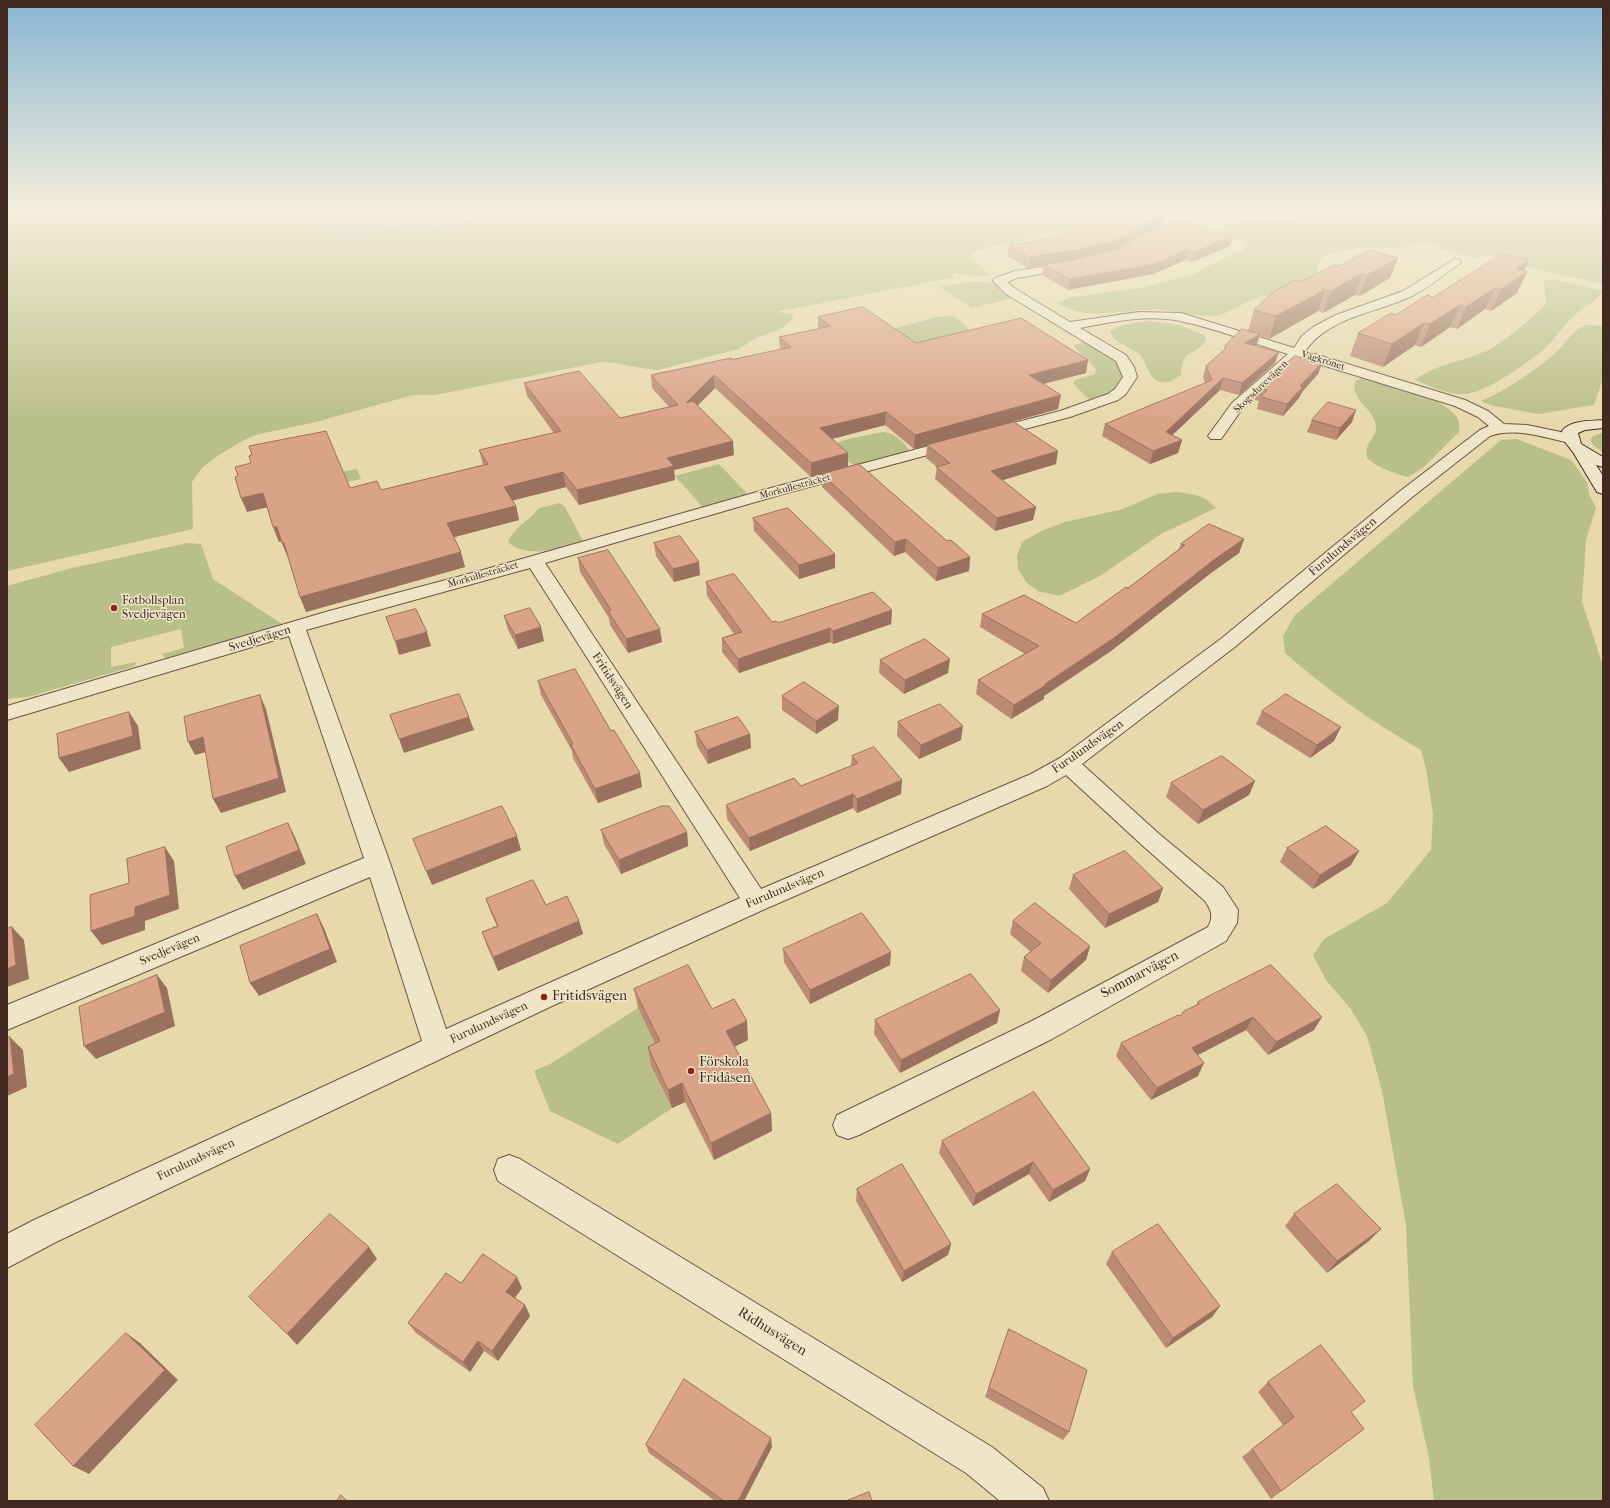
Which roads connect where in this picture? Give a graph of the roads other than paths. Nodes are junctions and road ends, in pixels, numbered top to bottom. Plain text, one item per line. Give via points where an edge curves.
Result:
1 (1002, 283) edge
2 (1423, 283) edge
3 (1068, 326) junction
4 (1297, 353) junction
5 (1603, 424) edge
6 (1500, 428) junction
7 (1216, 436) dead end
8 (1574, 443) junction
9 (1603, 462) edge
10 (1603, 489) edge
11 (534, 560) junction
12 (296, 628) junction
13 (7, 713) edge
14 (1068, 764) junction
15 (378, 864) junction
16 (756, 902) junction
17 (7, 1018) edge
18 (438, 1047) junction
19 (848, 1125) dead end
20 (509, 1170) dead end
21 (7, 1252) edge
22 (1030, 1501) edge

1 - 3 street, Morkullesträcket
2 - 4 street, Skogsduvevägen via 1407,294 1331,322 1307,340
3 - 4 street, Vägkrönet via 1136,315 1164,314 1198,321
3 - 11 street, Morkullesträcket via 1121,358 1130,377 1120,392 1098,404
4 - 6 street, Vägkrönet via 1460,403 1483,414
4 - 7 street, Skogsduvevägen via 1237,406
5 - 8 street via 1570,431
6 - 8 street via 1517,429
6 - 14 street, Furulundsvägen via 1485,433 1405,495 1229,642
8 - 9 street
8 - 10 street
11 - 12 street, Morkullesträcket
11 - 16 street, Fritidsvägen
12 - 13 street, Svedjevägen
12 - 15 street, Svedjevägen
14 - 16 street, Furulundsvägen via 1039,780
14 - 19 street, Sommarvägen via 1214,894 1225,910 1224,923 1217,934 1042,1030
15 - 17 street, Svedjevägen
15 - 18 street, Svedjevägen
16 - 18 street, Furulundsvägen via 544,996
18 - 21 street, Furulundsvägen via 52,1227
20 - 22 street, Ridhusvägen via 979,1460

